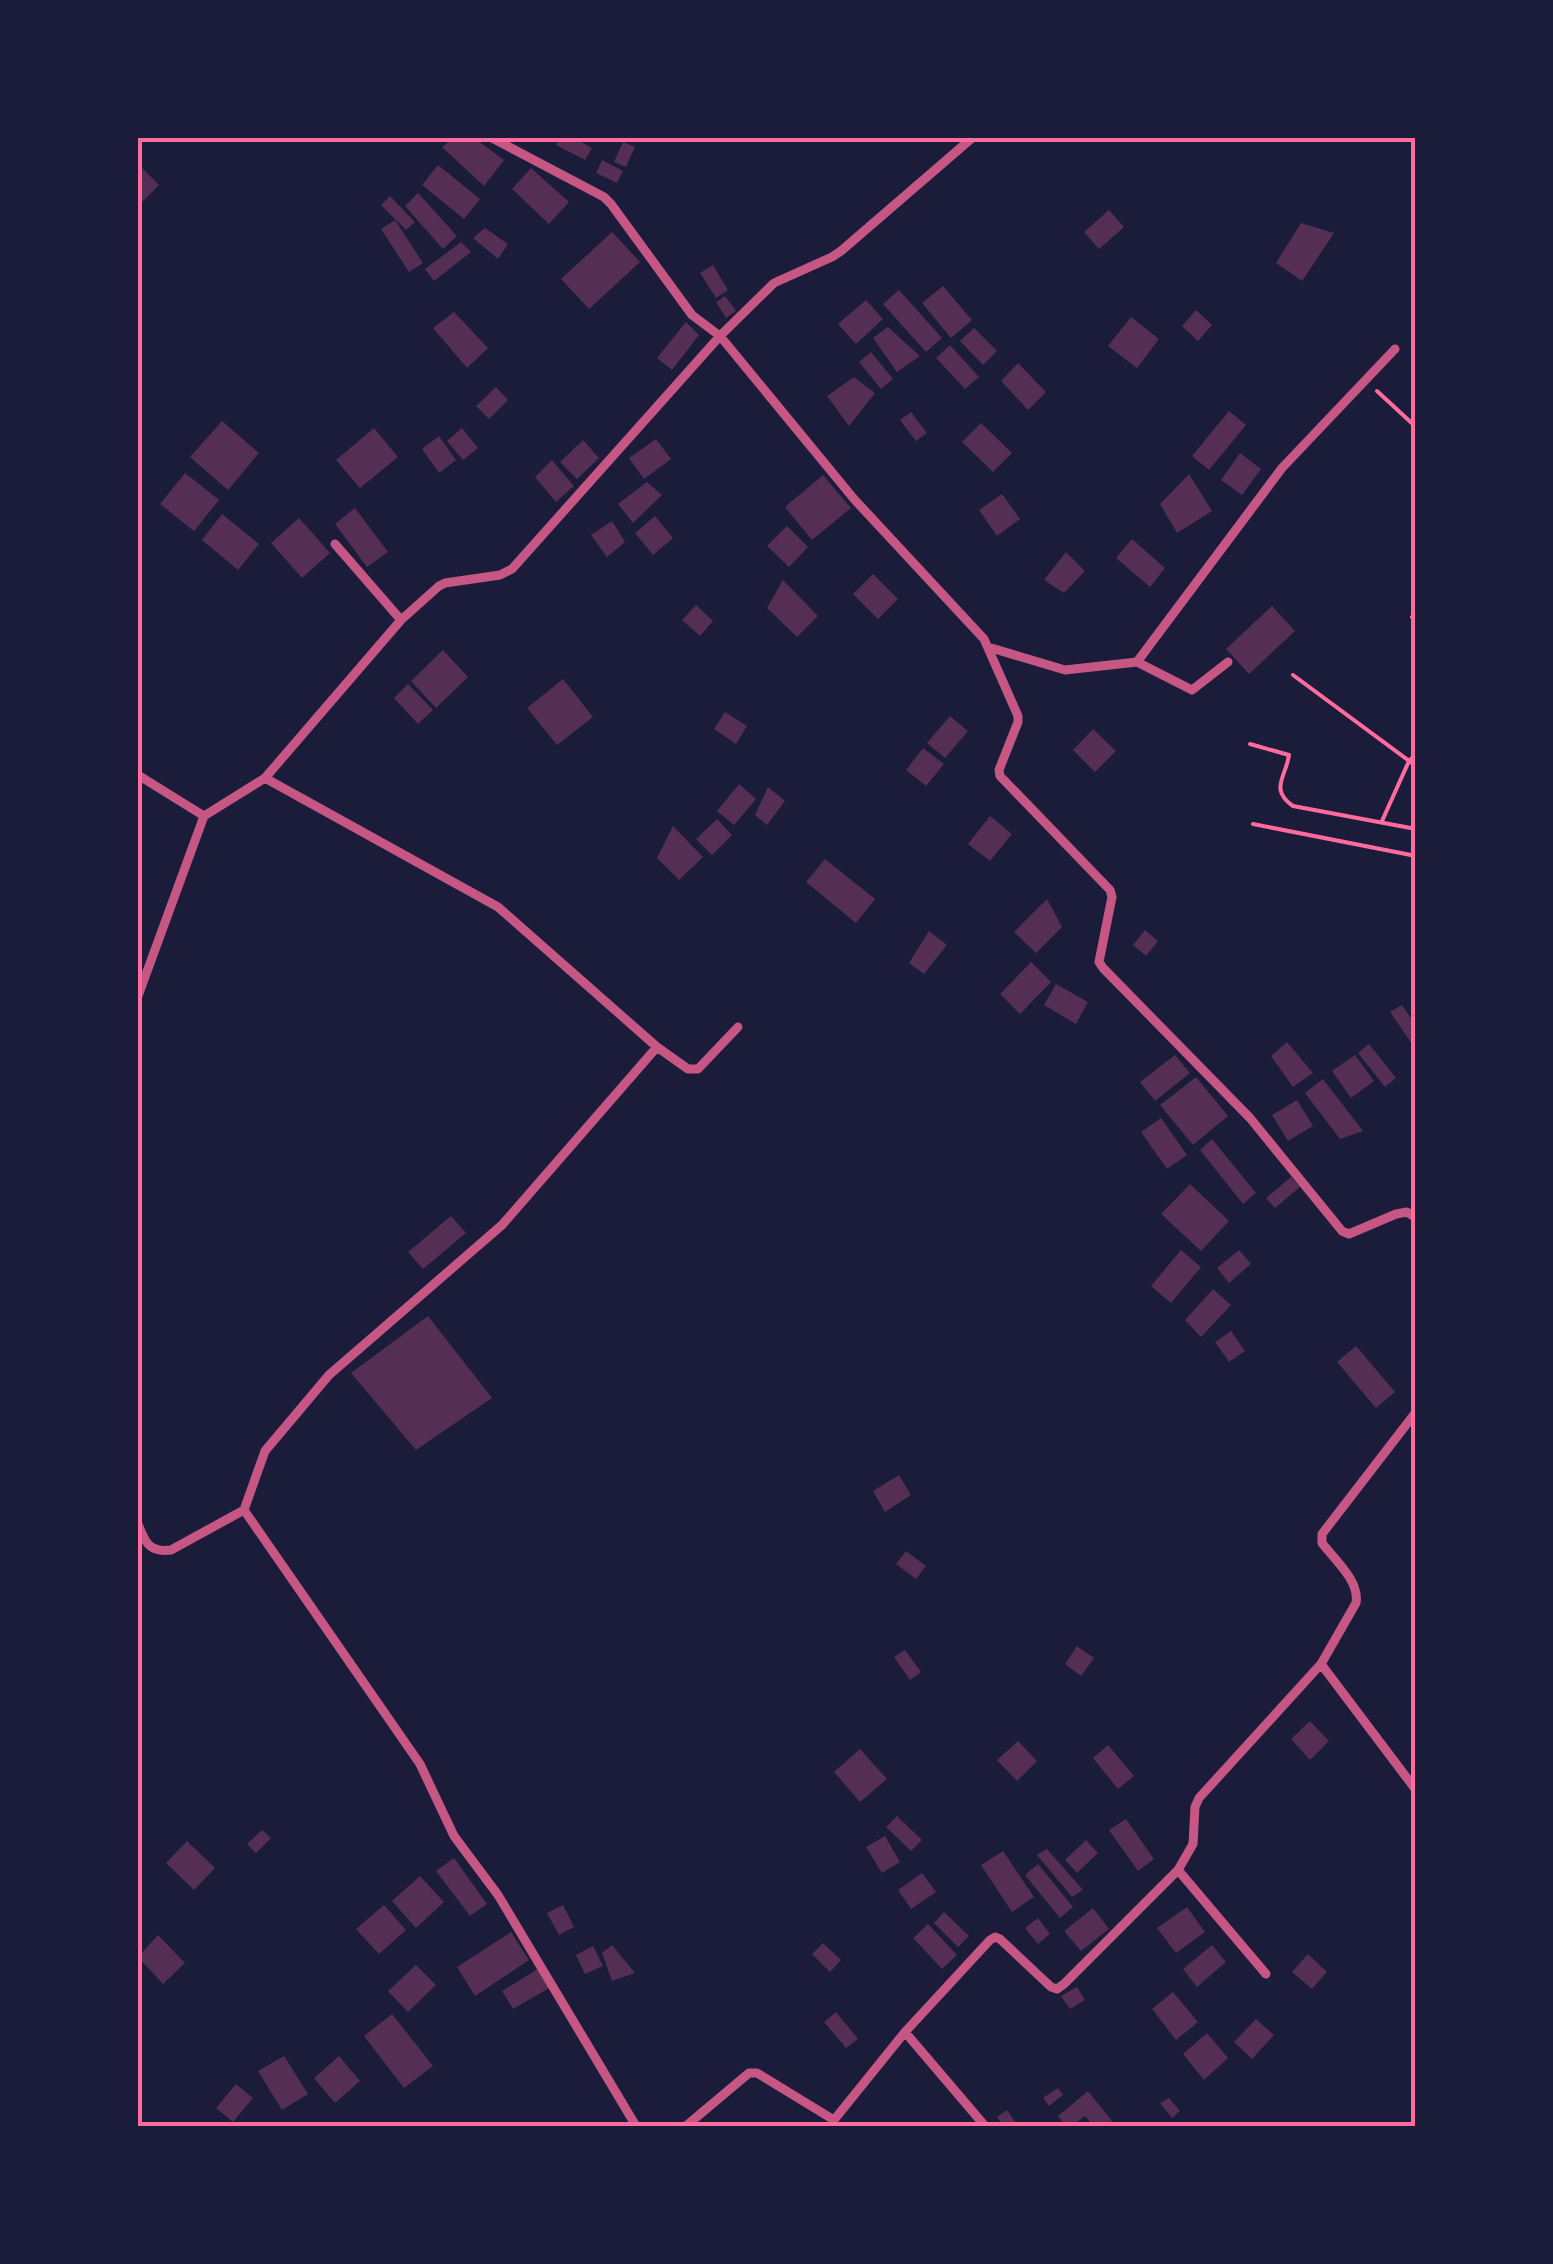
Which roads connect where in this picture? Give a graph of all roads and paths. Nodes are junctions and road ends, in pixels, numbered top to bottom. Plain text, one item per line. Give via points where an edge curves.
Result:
1 (492, 138) edge
2 (972, 138) edge
3 (720, 336) junction
4 (1395, 349) dead end
5 (1366, 380) junction
6 (1416, 427) edge
7 (334, 544) dead end
8 (401, 620) junction
9 (988, 647) junction
10 (1137, 662) junction
11 (1228, 662) dead end
12 (1293, 674) dead end
13 (1250, 744) dead end
14 (1416, 754) edge
15 (1409, 761) junction
16 (1416, 766) edge
17 (138, 774) edge
18 (265, 778) junction
19 (204, 816) junction
20 (1382, 821) junction
21 (1254, 824) dead end
22 (1416, 829) edge
23 (1416, 856) edge
24 (138, 996) edge
25 (738, 1028) dead end
26 (657, 1047) junction
27 (1416, 1218) edge
28 (1416, 1412) edge
29 (244, 1510) junction
30 (138, 1524) edge
31 (1321, 1664) junction
32 (1416, 1790) edge
33 (1178, 1870) junction
34 (1266, 1974) dead end
35 (905, 2032) junction
36 (836, 2123) edge
37 (636, 2126) edge
38 (686, 2126) edge
39 (985, 2126) edge

1 - 3 street via 604,197 692,315
2 - 3 street via 840,252 774,283
3 - 8 street via 512,569 439,586
3 - 9 street
4 - 5 street
5 - 6 path
5 - 10 street via 1282,468
7 - 8 street
8 - 18 street
9 - 10 street via 1058,670
9 - 27 street via 1018,716 1000,776 1110,890 1103,968 1250,1118 1342,1230 1349,1234 1408,1212
10 - 11 street via 1192,690
12 - 15 path
13 - 20 path via 1290,755 1280,791 1293,806
14 - 15 path
15 - 16 path
15 - 20 path
17 - 19 street
18 - 19 street
18 - 26 street via 498,907
19 - 24 street
20 - 22 path
21 - 23 path
25 - 26 street via 698,1069
26 - 29 street via 502,1225 328,1375 265,1451
28 - 31 street via 1322,1534 1358,1594
29 - 30 street via 164,1551 147,1545
29 - 37 street via 420,1764 454,1836 498,1895
31 - 32 street
31 - 33 street via 1199,1798 1193,1844
33 - 34 street
33 - 35 street via 1058,1988 995,1937
35 - 36 street
35 - 39 street
36 - 38 street via 748,2073

